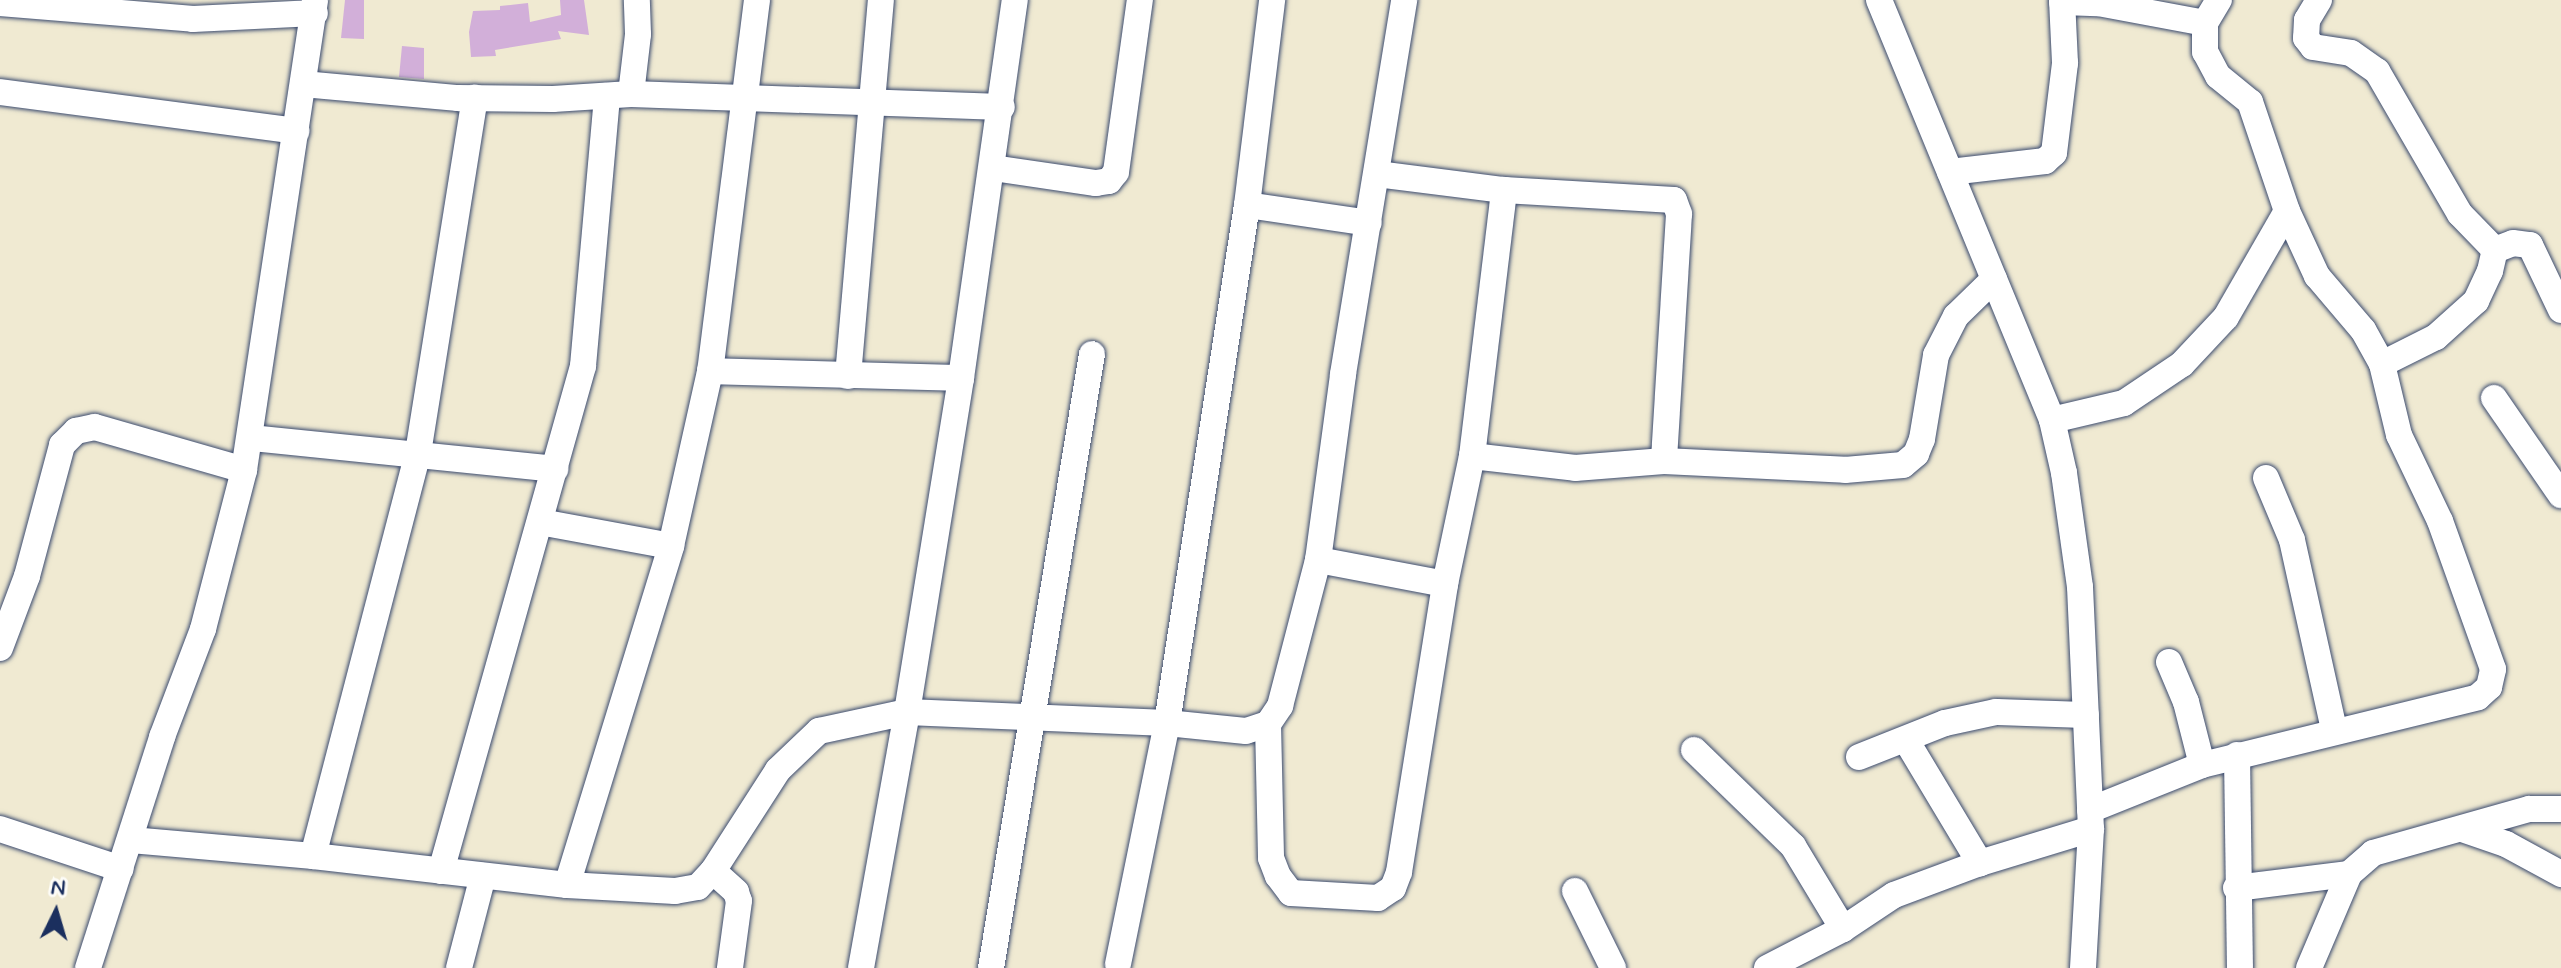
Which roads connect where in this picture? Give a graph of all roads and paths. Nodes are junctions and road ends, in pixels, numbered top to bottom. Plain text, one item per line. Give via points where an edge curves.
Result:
1 (637, 0) edge
2 (757, 0) edge
3 (881, 0) edge
4 (1015, 0) edge
5 (1140, 0) edge
6 (1272, 0) edge
7 (1404, 0) edge
8 (1879, 0) edge
9 (2219, 0) edge
10 (2319, 0) edge
11 (2062, 1) edge
12 (0, 3) edge
13 (315, 6) edge
14 (2205, 23) junction
15 (303, 84) junction
16 (0, 92) edge
17 (619, 95) junction
18 (475, 98) junction
19 (746, 100) junction
20 (873, 105) junction
21 (1002, 107) junction
22 (296, 131) junction
23 (993, 168) junction
24 (1950, 172) junction
25 (1377, 174) junction
26 (1504, 190) junction
27 (1247, 205) junction
28 (2287, 211) junction
29 (1369, 223) junction
30 (2495, 250) junction
31 (1994, 279) junction
32 (2561, 310) edge
33 (1092, 354) dead end
34 (2382, 364) junction
35 (710, 371) junction
36 (848, 376) junction
37 (961, 378) junction
38 (2494, 398) dead end
39 (2052, 420) junction
40 (251, 438) junction
41 (418, 453) junction
42 (1472, 456) junction
43 (1664, 461) junction
44 (555, 469) junction
45 (244, 470) junction
46 (2266, 478) dead end
47 (2561, 495) edge
48 (540, 522) junction
49 (671, 546) junction
50 (1318, 560) junction
51 (1445, 584) junction
52 (0, 648) edge
53 (2169, 662) dead end
54 (907, 712) junction
55 (2086, 715) junction
56 (1032, 717) junction
57 (1167, 723) junction
58 (1268, 724) junction
59 (2334, 729) junction
60 (1906, 740) junction
61 (1694, 750) dead end
62 (2237, 755) junction
63 (1859, 757) dead end
64 (2202, 765) junction
65 (2561, 809) edge
66 (2090, 819) junction
67 (0, 829) edge
68 (2462, 829) junction
69 (131, 840) junction
70 (313, 856) junction
71 (1980, 863) junction
72 (121, 869) junction
73 (441, 871) junction
74 (713, 871) junction
75 (2349, 874) junction
76 (2561, 874) edge
77 (483, 876) junction
78 (567, 885) junction
79 (2236, 888) junction
80 (1575, 891) dead end
81 (1843, 929) junction
82 (1118, 964) dead end
83 (88, 968) edge
84 (459, 968) edge
85 (730, 968) edge
86 (861, 968) edge
87 (991, 968) edge
88 (1613, 968) edge
89 (1767, 968) edge
90 (2083, 968) edge
91 (2240, 968) edge
92 (2309, 968) edge

1 - 17 street via 638,34
2 - 19 street
3 - 20 street
4 - 21 street
5 - 23 street via 1116,172 1109,181
6 - 27 street
7 - 25 street
8 - 24 street
9 - 14 street
10 - 30 street via 2307,20 2306,38 2313,47 2351,53 2377,71 2460,214
11 - 14 street
11 - 24 street via 2065,63 2054,153 2045,161
12 - 13 street via 193,19
13 - 15 street
14 - 28 street via 2205,52 2218,76 2250,102
15 - 18 street
15 - 22 street
16 - 22 street
17 - 18 street
17 - 19 street
17 - 44 street via 583,366
18 - 41 street
19 - 20 street
19 - 35 street
20 - 21 street
20 - 36 street
21 - 23 street
22 - 40 street
23 - 37 street
24 - 31 street
25 - 26 street
25 - 29 street
26 - 42 street
26 - 43 street via 1674,200 1679,214
27 - 29 street
27 - 57 street
28 - 34 street via 2317,276 2363,330
28 - 39 street via 2226,317 2182,364 2124,403
29 - 50 street
30 - 32 street via 2513,243 2530,245
30 - 34 street via 2476,301 2436,337
31 - 39 street
31 - 43 street via 1956,316 1936,355 1922,439 1916,454 1903,465 1845,470
33 - 56 street
34 - 59 street via 2399,435 2440,521 2493,669 2489,687 2478,697
35 - 36 street
35 - 49 street
36 - 37 street
37 - 54 street
38 - 47 street
39 - 55 street via 2080,587
40 - 41 street
40 - 45 street
41 - 44 street
41 - 70 street
42 - 43 street via 1575,468
42 - 51 street
44 - 48 street
45 - 52 street via 95,427 76,431 62,445 27,576
45 - 69 street via 203,629
46 - 59 street via 2292,540
48 - 49 street
48 - 73 street
49 - 78 street
50 - 51 street
50 - 58 street via 1280,706
51 - 58 street via 1393,888 1378,898 1291,893 1278,876 1271,858
53 - 64 street
54 - 56 street
54 - 74 street via 819,731 778,770
54 - 86 street
55 - 60 street via 1996,712 1945,723
55 - 66 street
56 - 57 street
56 - 87 street
57 - 58 street via 1246,731
57 - 82 street
59 - 62 street
60 - 63 street
60 - 71 street
61 - 81 street via 1793,846
62 - 64 street
62 - 79 street
64 - 66 street
65 - 68 street via 2529,809
66 - 71 street
66 - 90 street
67 - 72 street
68 - 75 street via 2373,853
68 - 76 street via 2506,844
69 - 70 street
69 - 72 street
70 - 73 street
71 - 81 street via 1894,895
72 - 83 street
73 - 77 street
74 - 78 street via 698,887 675,891
74 - 85 street via 739,901
75 - 79 street
75 - 92 street
77 - 78 street
77 - 84 street
79 - 91 street
80 - 88 street
81 - 89 street

